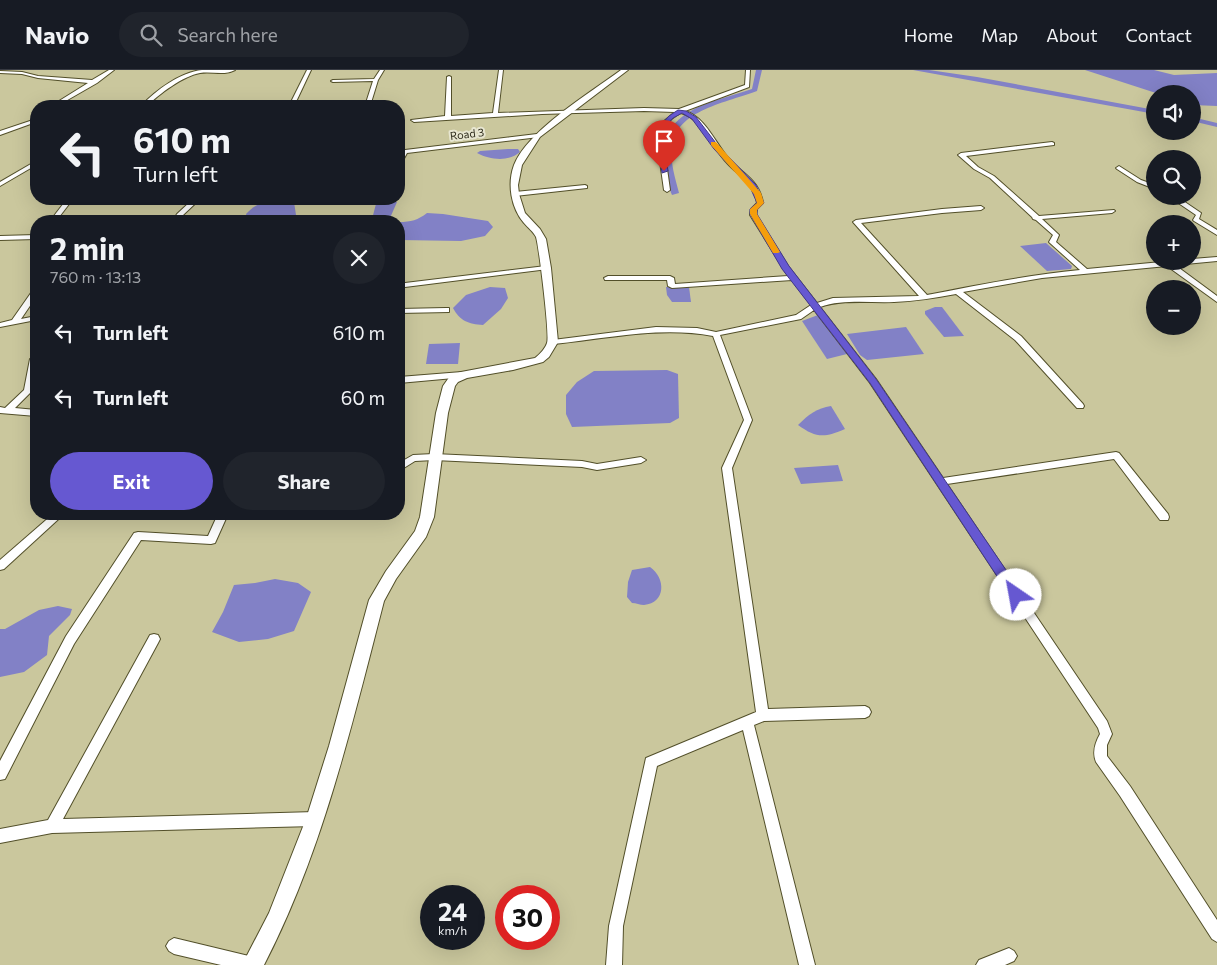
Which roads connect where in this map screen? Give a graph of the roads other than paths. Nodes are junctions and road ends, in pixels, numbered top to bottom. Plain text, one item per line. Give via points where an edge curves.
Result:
1 (112, 70) edge
2 (234, 70) edge
3 (309, 70) edge
4 (382, 70) edge
5 (502, 70) edge
6 (625, 70) edge
7 (748, 70) edge
8 (0, 72) edge
9 (49, 72) dead end
10 (450, 73) edge
11 (38, 77) junction
12 (376, 80) junction
13 (95, 82) junction
14 (333, 82) dead end
15 (64, 100) edge
16 (151, 100) edge
17 (294, 100) edge
18 (370, 100) edge
19 (570, 111) junction
20 (682, 112) junction
21 (495, 114) junction
22 (448, 117) junction
23 (414, 120) dead end
24 (30, 121) edge
25 (0, 133) edge
26 (537, 136) junction
27 (1052, 144) dead end
28 (405, 151) edge
29 (30, 166) edge
30 (1119, 168) dead end
31 (1146, 183) edge
32 (0, 184) edge
33 (585, 188) dead end
34 (667, 190) dead end
35 (515, 194) junction
36 (190, 205) edge
37 (1185, 205) edge
38 (981, 208) dead end
39 (1112, 210) dead end
40 (179, 215) edge
41 (1036, 218) junction
42 (1217, 234) edge
43 (30, 237) edge
44 (0, 238) edge
45 (1217, 259) edge
46 (1201, 261) edge
47 (1146, 266) edge
48 (546, 268) junction
49 (1177, 270) edge
50 (1086, 272) junction
51 (608, 278) dead end
52 (794, 278) junction
53 (405, 285) edge
54 (956, 291) junction
55 (925, 298) junction
56 (1217, 300) edge
57 (30, 301) edge
58 (816, 306) junction
59 (446, 310) dead end
60 (405, 311) edge
61 (30, 319) edge
62 (15, 322) junction
63 (0, 325) edge
64 (716, 334) junction
65 (553, 342) junction
66 (465, 375) junction
67 (30, 379) edge
68 (405, 380) edge
69 (1080, 406) dead end
70 (4, 411) edge
71 (30, 413) edge
72 (434, 457) junction
73 (641, 460) dead end
74 (405, 464) edge
75 (941, 482) junction
76 (1164, 517) dead end
77 (52, 520) edge
78 (220, 520) edge
79 (0, 566) edge
80 (154, 639) dead end
81 (865, 712) dead end
82 (763, 715) junction
83 (747, 722) junction
84 (0, 774) edge
85 (315, 818) junction
86 (52, 826) junction
87 (0, 836) edge
88 (1217, 934) edge
89 (174, 946) dead end
90 (1009, 956) dead end
91 (253, 965) edge
92 (614, 965) edge
93 (807, 965) edge
94 (984, 965) edge

1 - 13 street
2 - 16 street via 197,72
3 - 17 street
4 - 12 street
5 - 21 street
6 - 19 street
7 - 20 street via 747,86
8 - 11 street
9 - 11 street
10 - 22 street
11 - 13 street
12 - 14 street
12 - 18 street
13 - 15 street
19 - 20 street
19 - 21 street
19 - 26 street
20 - 34 street via 671,117 659,130
20 - 52 street via 692,116 716,148 758,193 760,203 753,214
21 - 22 street
22 - 23 street
24 - 25 street
26 - 28 street, Road 3
26 - 35 street via 518,165
27 - 41 street via 961,155 994,179
29 - 32 street
30 - 31 street
33 - 35 street
35 - 48 street via 521,213 540,238
36 - 40 street
37 - 42 street via 1199,214 1196,220
38 - 55 street via 856,222
39 - 41 street
41 - 50 street via 1056,235 1052,242
43 - 44 street
45 - 46 street
47 - 50 street
48 - 53 street
48 - 65 street
49 - 56 street
50 - 54 street
51 - 52 street via 670,278 672,286
52 - 58 street
54 - 55 street
54 - 69 street via 1018,338
55 - 58 street via 840,299
57 - 62 street
58 - 64 street via 798,317
58 - 75 street via 873,381
59 - 60 street
61 - 62 street
62 - 63 street
64 - 65 street via 703,331 630,331
64 - 82 street via 748,420 726,468
65 - 66 street via 539,360
66 - 68 street
66 - 72 street via 454,379 446,393
67 - 70 street via 28,391
70 - 71 street
72 - 73 street via 597,467
72 - 74 street via 413,458
72 - 85 street via 427,517 377,600
75 - 76 street via 1116,455
75 - 88 street via 1103,725 1106,734 1100,758 1125,791
77 - 79 street
78 - 84 street via 211,540 138,536 70,640
80 - 86 street
81 - 82 street
82 - 83 street
83 - 92 street via 651,762 616,926
83 - 93 street
85 - 86 street
85 - 91 street via 277,919
86 - 87 street
89 - 91 street
90 - 94 street

